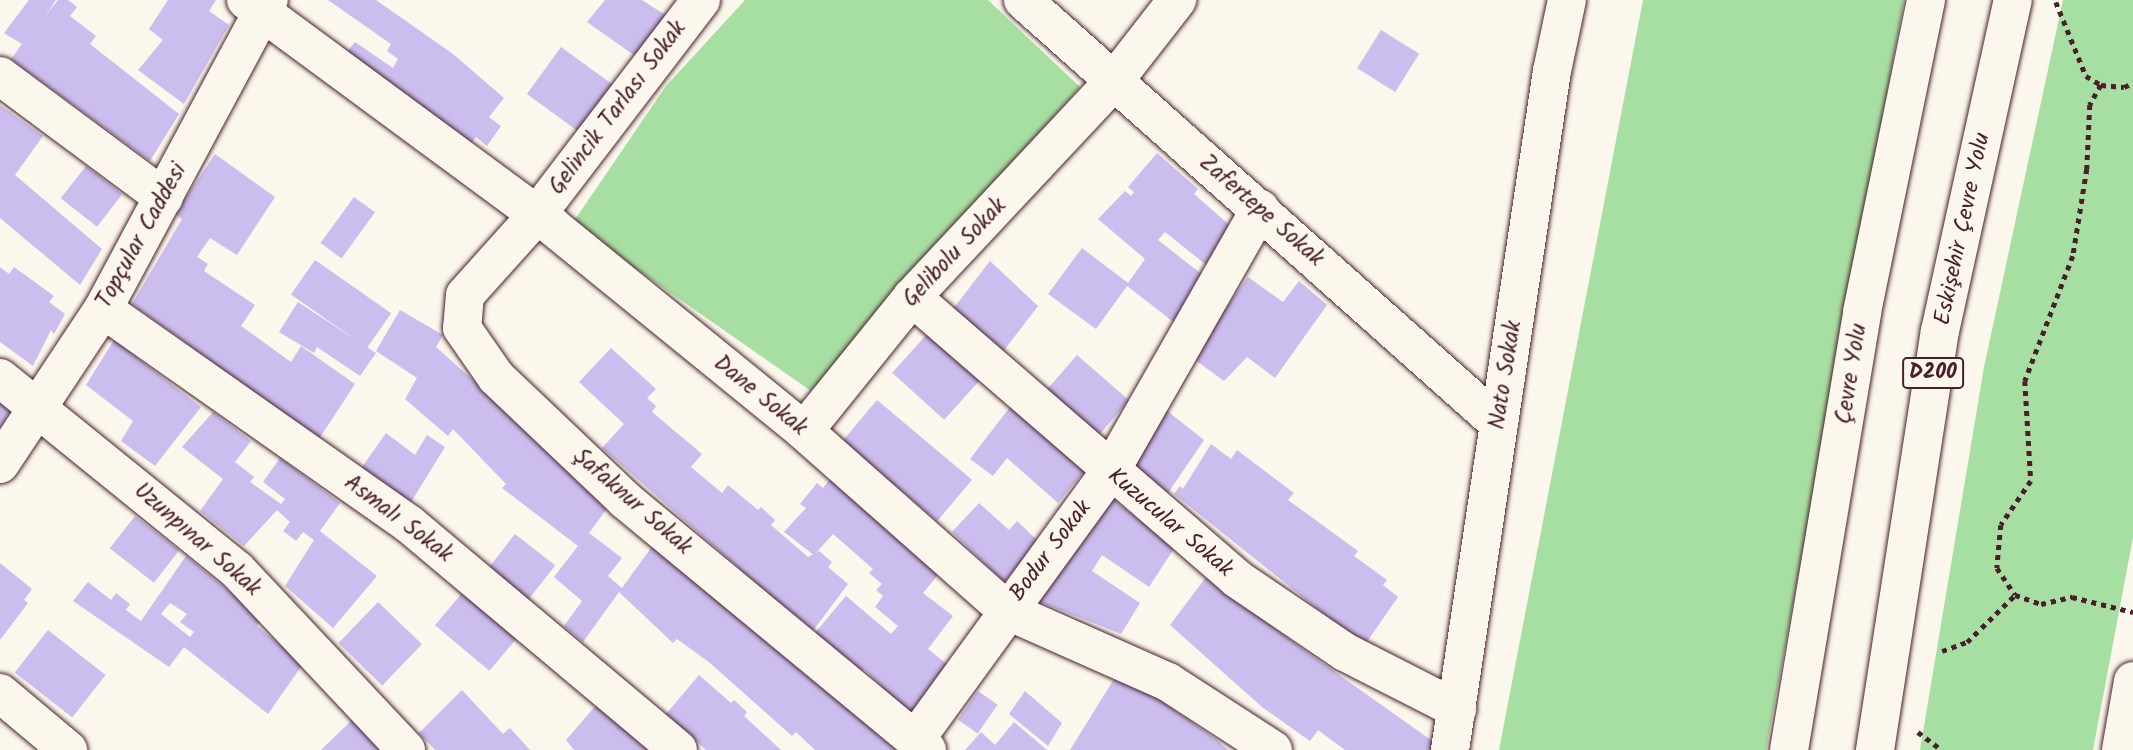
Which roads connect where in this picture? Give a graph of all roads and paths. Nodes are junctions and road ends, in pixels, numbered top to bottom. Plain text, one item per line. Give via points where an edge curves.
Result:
1 (701, 0) edge
2 (1023, 0) edge
3 (1177, 0) edge
4 (1567, 0) edge
5 (1926, 0) edge
6 (2013, 0) edge
7 (2056, 2) dead end
8 (259, 5) edge
9 (0, 76) edge
10 (1114, 81) junction
11 (2133, 83) edge
12 (2101, 85) junction
13 (164, 198) junction
14 (1260, 209) junction
15 (536, 216) junction
16 (912, 297) junction
17 (103, 309) junction
18 (0, 378) edge
19 (38, 406) junction
20 (1499, 424) junction
21 (804, 431) junction
22 (0, 464) edge
23 (1110, 472) junction
24 (2015, 595) junction
25 (1006, 610) junction
26 (2133, 611) edge
27 (1942, 651) dead end
28 (2133, 681) edge
29 (0, 693) edge
30 (1457, 709) junction
31 (1915, 729) dead end
32 (921, 745) edge
33 (68, 750) edge
34 (406, 750) edge
35 (678, 750) edge
36 (1273, 750) edge
37 (1450, 750) edge
38 (1789, 750) edge
39 (1875, 750) edge
40 (1942, 750) edge
41 (2121, 750) edge

1 - 15 main road, Gelincik Tarlası Sokak
2 - 10 main road, Zafertepe Sokak
3 - 10 main road, Gelibolu Sokak
4 - 20 main road, Nato Sokak
5 - 38 main road, Çevre Yolu via 1862,312
6 - 39 main road, Eskişehir Çevre Yolu / D200 via 1940,331
7 - 12 path via 2086,76
8 - 13 main road, Topçular Caddesi
8 - 15 main road, Dane Sokak
9 - 13 main road
10 - 14 main road, Zafertepe Sokak
10 - 16 main road, Gelibolu Sokak
11 - 12 path
12 - 24 path via 2090,105 2087,169 2073,256 2025,381 2031,481 2001,525 1997,568
13 - 17 main road, Topçular Caddesi
14 - 20 main road, Zafertepe Sokak
14 - 23 main road, Bodur Sokak
15 - 21 main road, Dane Sokak
15 - 32 main road, Şafaknur Sokak via 464,295 462,328 496,377 625,500
16 - 21 main road, Gelibolu Sokak
16 - 23 main road, Kuzucular Sokak
17 - 19 main road, Topçular Caddesi
17 - 35 main road, Asmalı Sokak via 409,524 610,688
18 - 19 main road, Uzunpınar Sokak
19 - 22 main road, Topçular Caddesi
19 - 34 main road, Uzunpınar Sokak via 237,570
20 - 30 main road, Nato Sokak
21 - 25 main road, Dane Sokak
23 - 25 main road, Bodur Sokak
23 - 30 main road, Kuzucular Sokak via 1259,594 1345,652
24 - 26 path via 2041,604 2072,597
24 - 27 path via 1967,642
25 - 32 main road, Bodur Sokak
25 - 36 main road, Dane Sokak via 1168,682
28 - 41 main road
29 - 33 main road
30 - 37 main road, Nato Sokak
31 - 40 path

